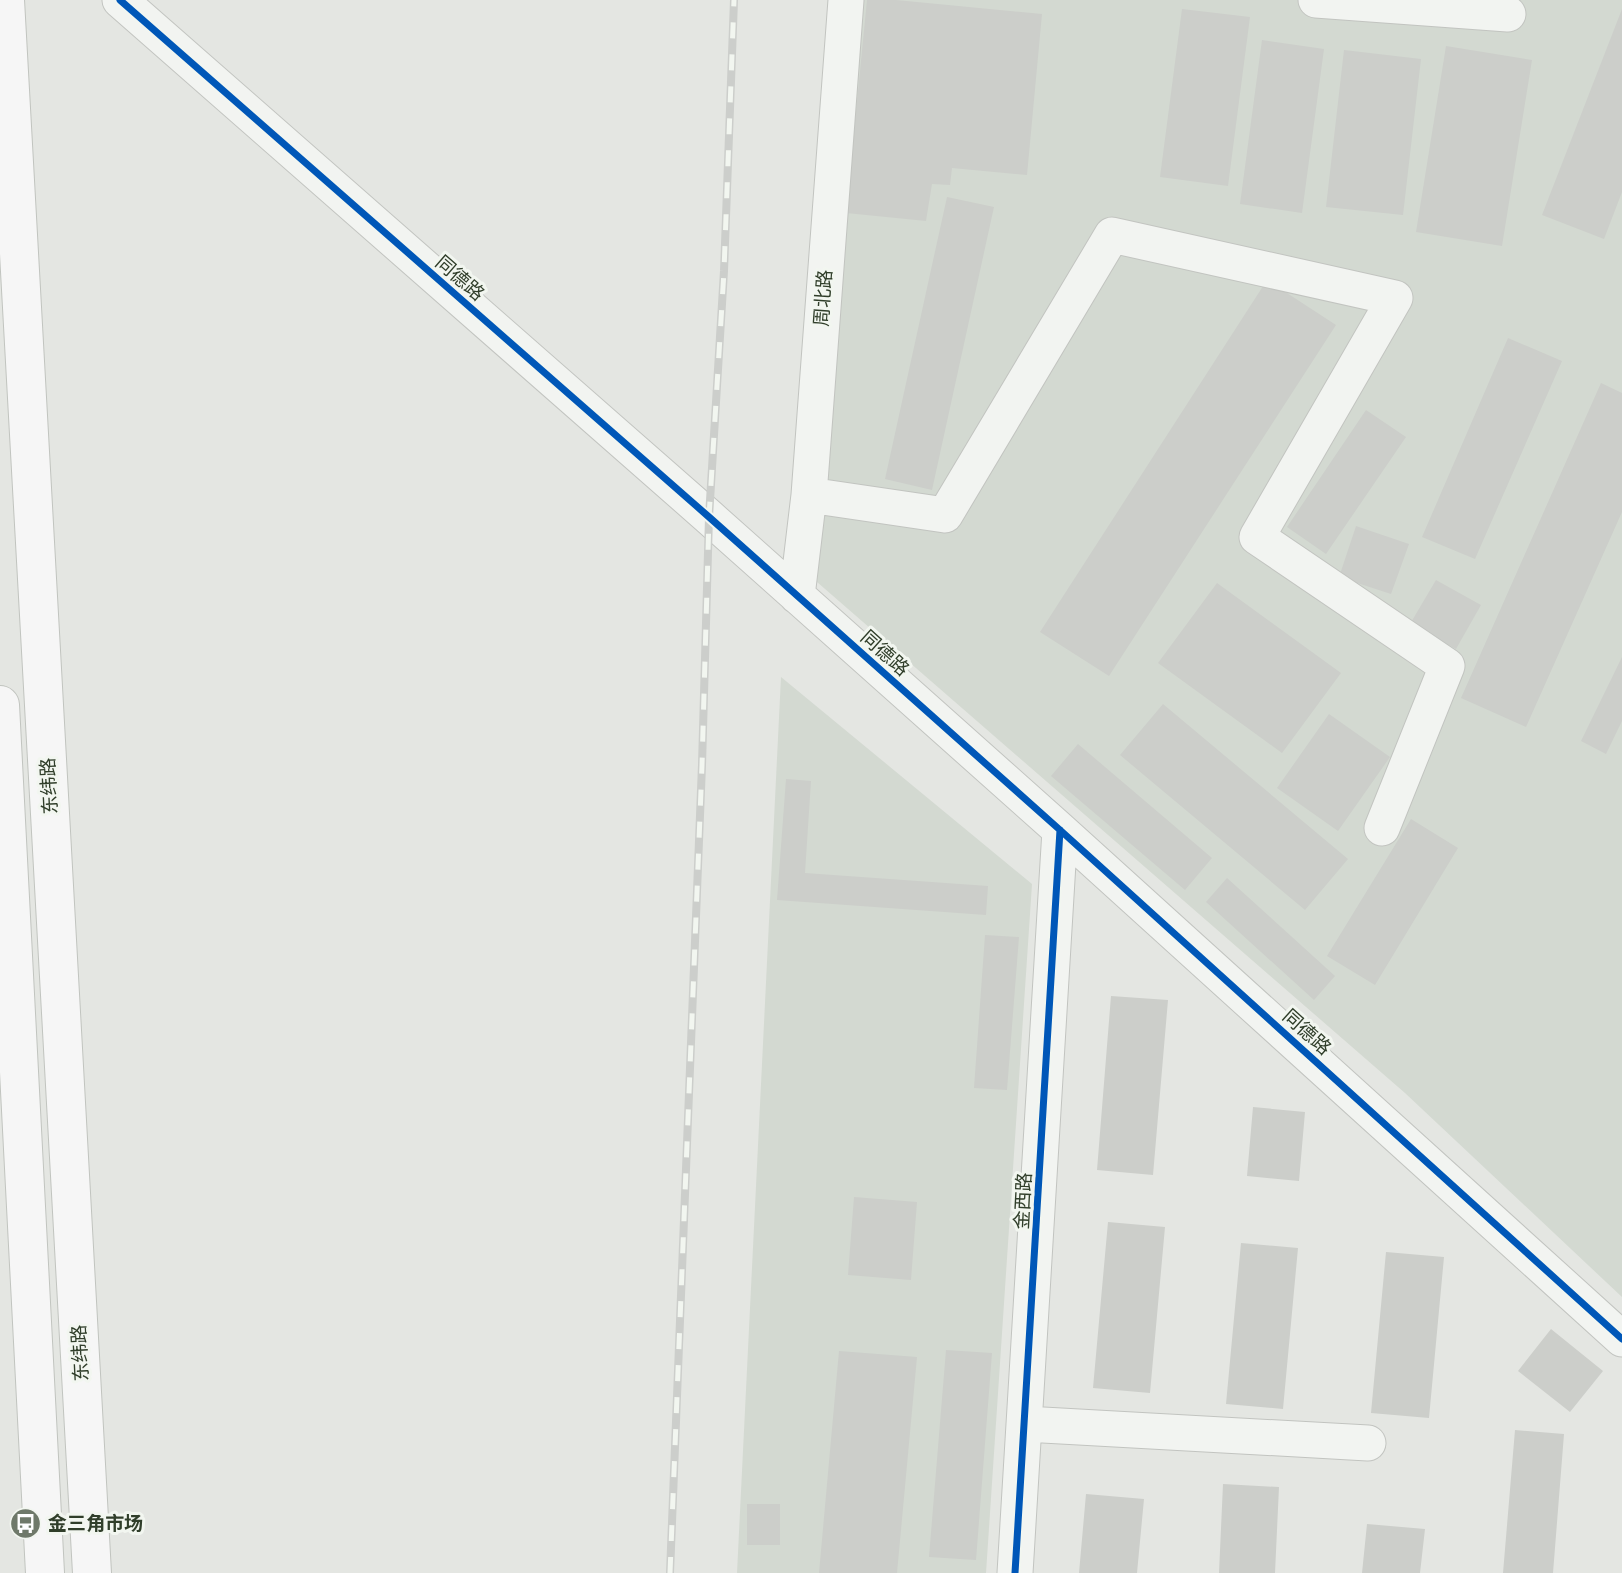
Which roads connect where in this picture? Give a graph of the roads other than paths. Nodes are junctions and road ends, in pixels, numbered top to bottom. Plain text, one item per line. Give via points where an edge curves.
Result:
1 (5, 0) edge
2 (120, 0) edge
3 (846, 0) edge
4 (1316, 0) edge
5 (1508, 14) dead end
6 (809, 495) junction
7 (797, 596) junction
8 (0, 718) edge
9 (1382, 828) dead end
10 (1060, 830) junction
11 (1622, 1339) edge
12 (1025, 1424) junction
13 (1368, 1443) dead end
14 (45, 1573) edge
15 (92, 1573) edge
16 (1015, 1573) edge

1 - 15 main road, 东纬路
2 - 7 street, 同德路
3 - 6 street, 周北路
4 - 5 street
6 - 7 street, 周北路
6 - 9 street via 945,515 1112,235 1395,298 1256,537 1447,666
7 - 10 street, 同德路
8 - 14 main road
10 - 11 street, 同德路
10 - 12 street, 金西路
12 - 13 street
12 - 16 street, 金西路

